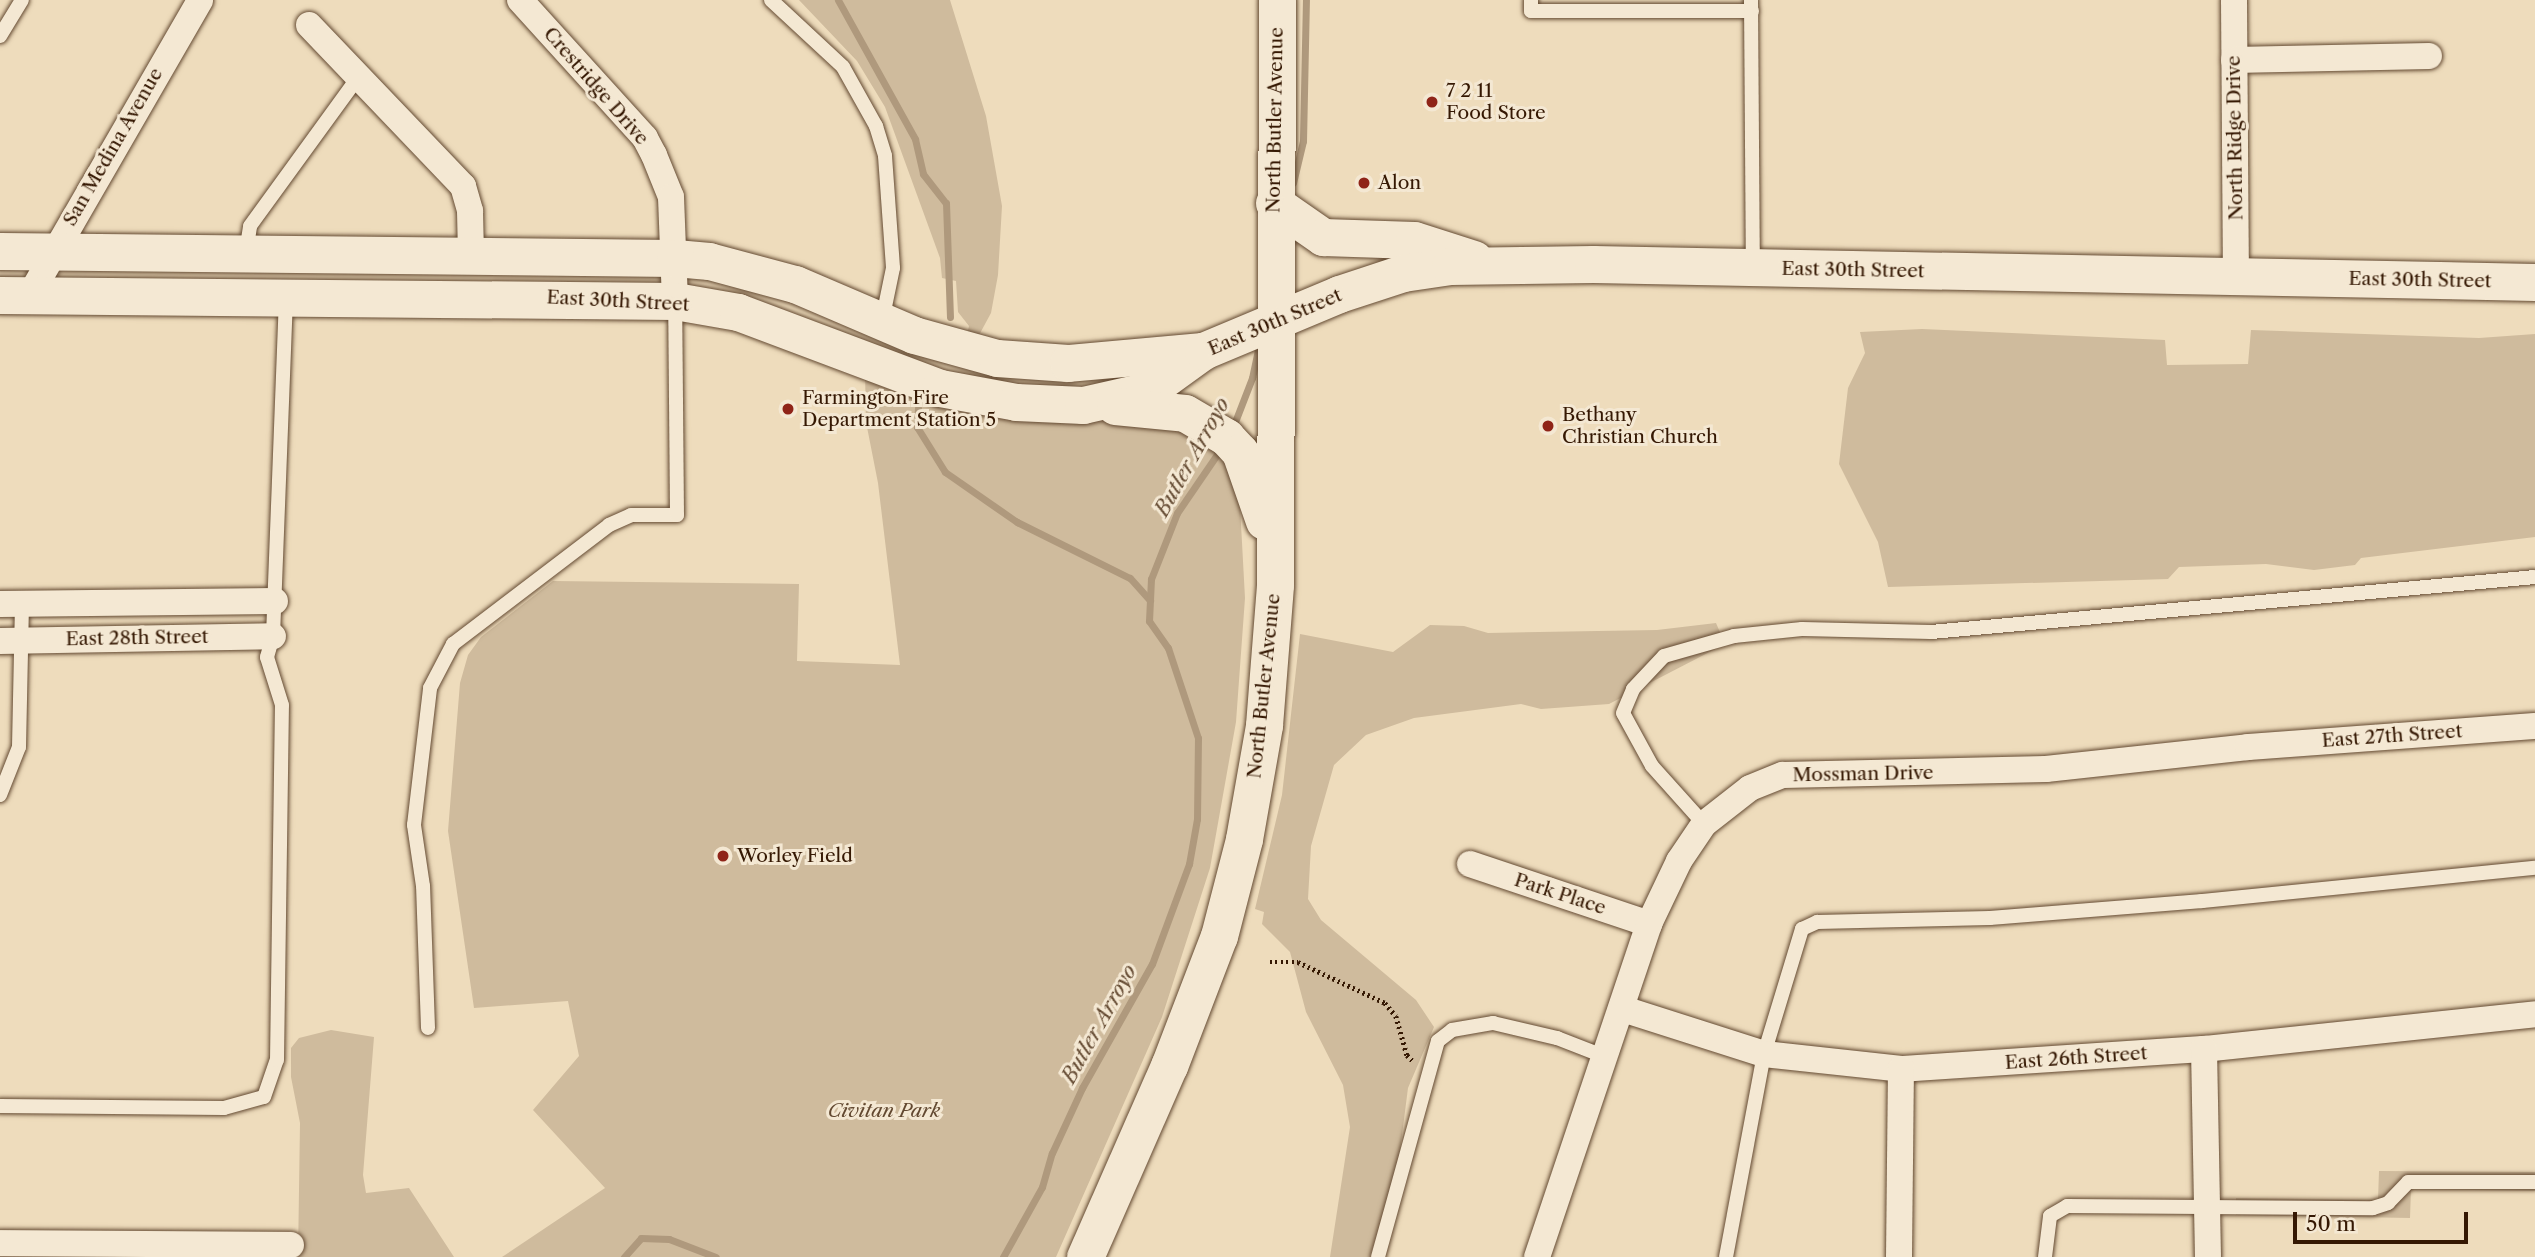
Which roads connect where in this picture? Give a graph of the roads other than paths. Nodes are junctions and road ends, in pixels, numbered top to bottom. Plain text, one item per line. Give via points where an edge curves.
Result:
1 (22, 0) edge
2 (200, 0) edge
3 (520, 0) edge
4 (771, 0) edge
5 (1276, 0) edge
6 (1531, 0) edge
7 (2234, 0) edge
8 (1752, 5) edge
9 (309, 25) dead end
10 (0, 36) edge
11 (2429, 56) dead end
12 (2234, 60) junction
13 (359, 76) junction
14 (1274, 203) junction
15 (0, 251) edge
16 (52, 252) junction
17 (246, 252) junction
18 (471, 255) junction
19 (675, 258) junction
20 (1492, 264) junction
21 (1753, 268) junction
22 (2236, 277) junction
23 (2535, 282) edge
24 (15, 295) edge
25 (286, 295) junction
26 (675, 301) junction
27 (882, 321) junction
28 (1275, 321) junction
29 (1203, 351) junction
30 (1083, 405) junction
31 (1273, 545) junction
32 (2535, 577) edge
33 (275, 601) junction
34 (11, 604) edge
35 (273, 636) junction
36 (11, 641) edge
37 (2535, 726) edge
38 (2248, 747) joint
39 (0, 794) edge
40 (1704, 824) junction
41 (1470, 864) dead end
42 (2535, 868) edge
43 (1649, 923) junction
44 (1623, 1009) junction
45 (2535, 1014) edge
46 (428, 1028) dead end
47 (2204, 1049) junction
48 (1764, 1054) junction
49 (1606, 1057) junction
50 (1901, 1069) junction
51 (0, 1106) edge
52 (2535, 1182) edge
53 (2207, 1206) junction
54 (0, 1243) edge
55 (290, 1245) dead end
56 (78, 1252) edge
57 (164, 1252) edge
58 (1085, 1257) edge
59 (1378, 1257) edge
60 (1537, 1257) edge
61 (1726, 1257) edge
62 (1899, 1257) edge
63 (2045, 1257) edge
64 (2208, 1257) edge

1 - 10 lane
2 - 16 street, San Medina Avenue
3 - 19 street, Crestridge Drive via 645,138 671,197
4 - 27 lane via 843,67 876,126 885,156 893,268
5 - 14 main road, North Butler Avenue
6 - 8 lane via 1531,11
7 - 12 street, North Ridge Drive
8 - 21 lane
9 - 13 street
11 - 12 street
12 - 22 street, North Ridge Drive
13 - 17 lane via 250,226
13 - 18 street via 463,186 470,211
14 - 20 main road via 1323,237 1414,240
14 - 28 main road, North Butler Avenue
15 - 16 main road
16 - 17 main road
16 - 24 street, San Medina Avenue
17 - 18 main road
18 - 19 main road
19 - 26 street, Crestridge Drive
19 - 27 main road via 748,270
20 - 21 main road, East 30th Street
20 - 28 main road, East 30th Street via 1390,277
21 - 22 main road, East 30th Street
22 - 23 main road, East 30th Street
24 - 25 main road, East 30th Street
25 - 26 main road, East 30th Street
25 - 33 lane
26 - 30 main road, East 30th Street via 738,312 940,388 1016,402
26 - 46 lane via 677,515 631,516 610,525 453,644 430,688 414,825 423,886
27 - 29 main road via 950,348 1021,362 1068,363
28 - 29 main road, East 30th Street
28 - 31 main road, North Butler Avenue
29 - 30 main road, East 30th Street via 1149,390
30 - 31 main road via 1185,413 1215,429 1240,452
31 - 58 main road, North Butler Avenue via 1273,626 1264,725 1233,886 1197,997
32 - 40 lane via 1931,632 1802,629 1734,636 1664,656 1633,689 1623,713 1652,766
33 - 34 street
33 - 35 lane
34 - 36 lane
35 - 36 street, East 28th Street
35 - 51 lane via 267,657 282,705 277,1060 264,1097 224,1108
36 - 39 lane via 19,747
37 - 38 street, East 27th Street
38 - 40 street, Mossman Drive via 2046,769 1783,775 1750,788
40 - 43 street, Mossman Drive via 1679,861
41 - 43 street, Park Place
42 - 48 lane via 1990,918 1817,922 1802,929
43 - 44 street, Mossman Drive
44 - 48 street, East 26th Street
44 - 49 street, Mossman Drive
45 - 47 street, East 26th Street
47 - 50 street, East 26th Street
47 - 53 street
48 - 50 street, East 26th Street
48 - 61 lane
49 - 59 lane via 1557,1038 1493,1023 1452,1030 1438,1041
49 - 60 street, Mossman Drive
50 - 62 street
52 - 53 lane via 2408,1182 2388,1203 2373,1208
53 - 63 lane via 2067,1206 2050,1216
53 - 64 street
54 - 56 street
55 - 57 street
56 - 57 street

